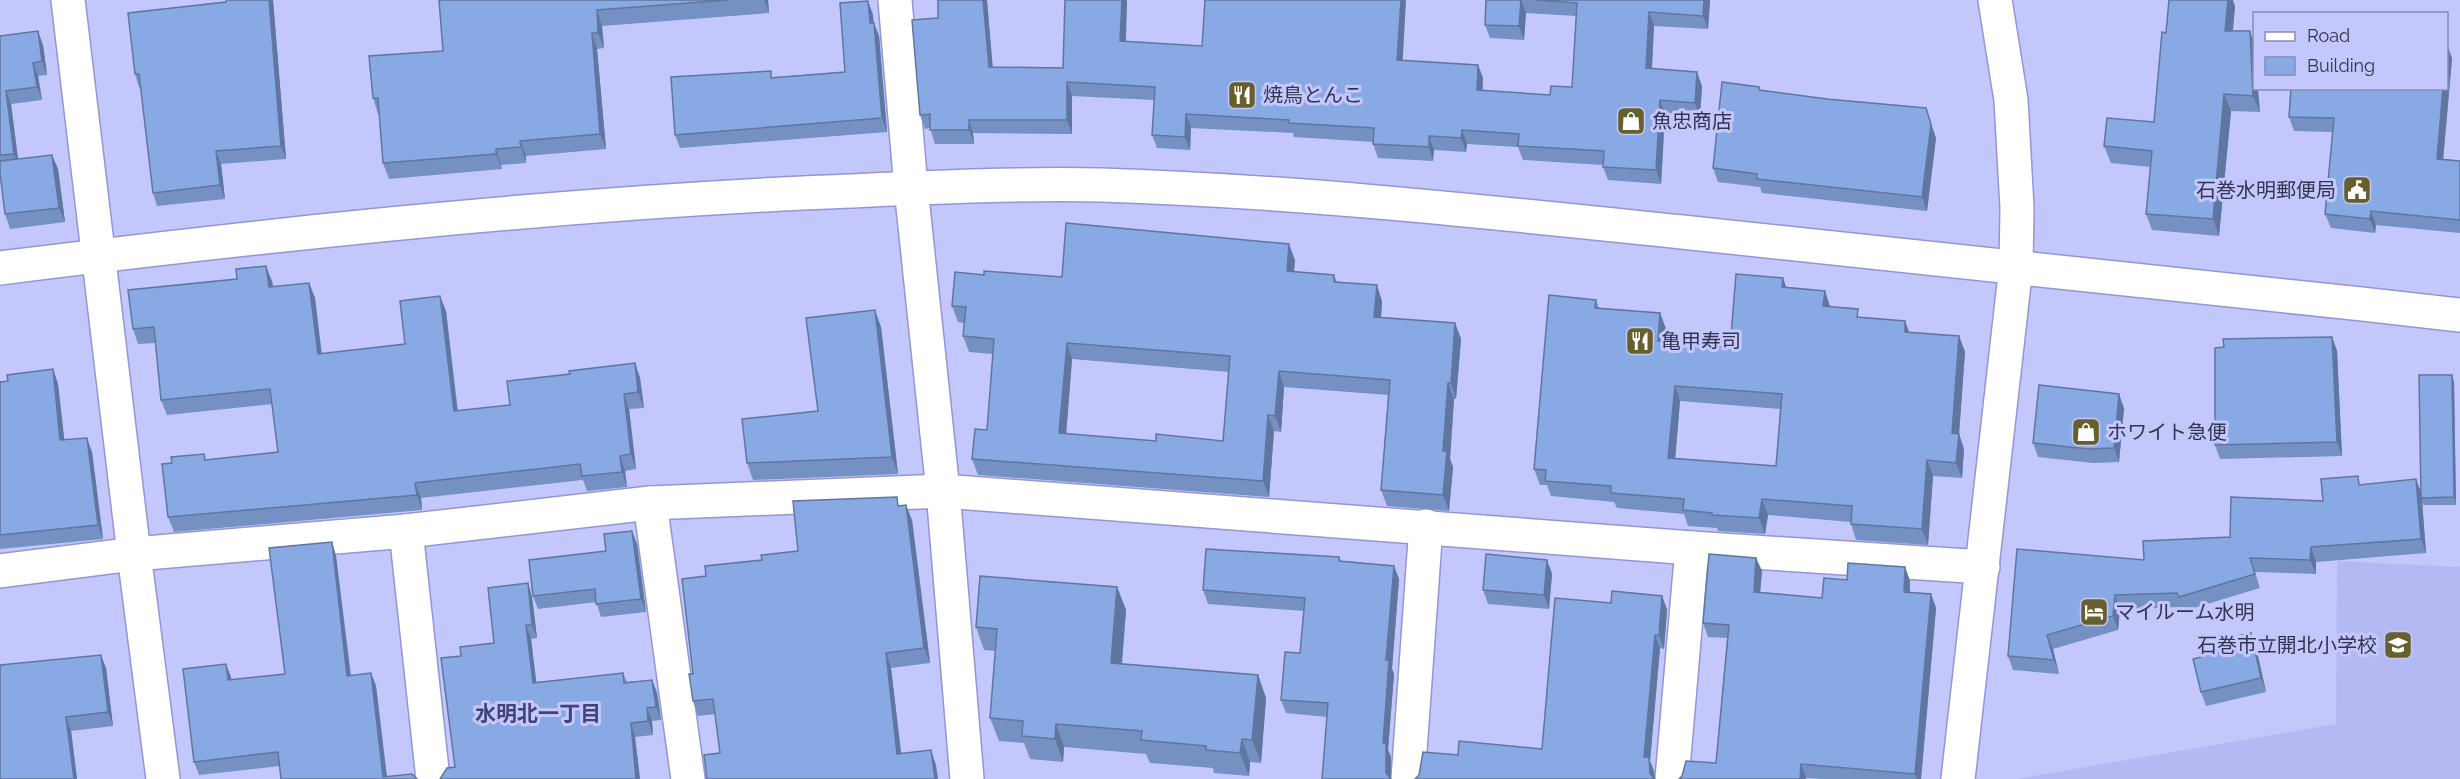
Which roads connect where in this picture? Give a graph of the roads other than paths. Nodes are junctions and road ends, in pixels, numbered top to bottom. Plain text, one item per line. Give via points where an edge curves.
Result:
1 (68, 0) edge
2 (895, 0) edge
3 (1995, 0) edge
4 (911, 188) junction
5 (97, 256) junction
6 (2016, 266) junction
7 (0, 268) edge
8 (2460, 315) edge
9 (943, 490) junction
10 (650, 503) junction
11 (1426, 526) junction
12 (406, 531) junction
13 (1692, 548) junction
14 (134, 554) junction
15 (1983, 567) junction
16 (0, 571) edge
17 (164, 779) edge
18 (433, 779) edge
19 (688, 779) edge
20 (967, 779) edge
21 (1408, 779) edge
22 (1672, 779) edge
23 (1958, 779) edge

1 - 5 street
2 - 4 street
3 - 6 street via 2011,100
4 - 5 street via 653,200
4 - 6 street via 1099,185 1364,200
4 - 9 street
5 - 7 street
5 - 14 street
6 - 8 street
6 - 15 street
9 - 10 street
9 - 11 street
9 - 20 street
10 - 12 street
10 - 19 street
11 - 13 street
11 - 21 street
12 - 14 street
12 - 18 street
13 - 15 street
13 - 22 street
14 - 16 street
14 - 17 street
15 - 23 street

